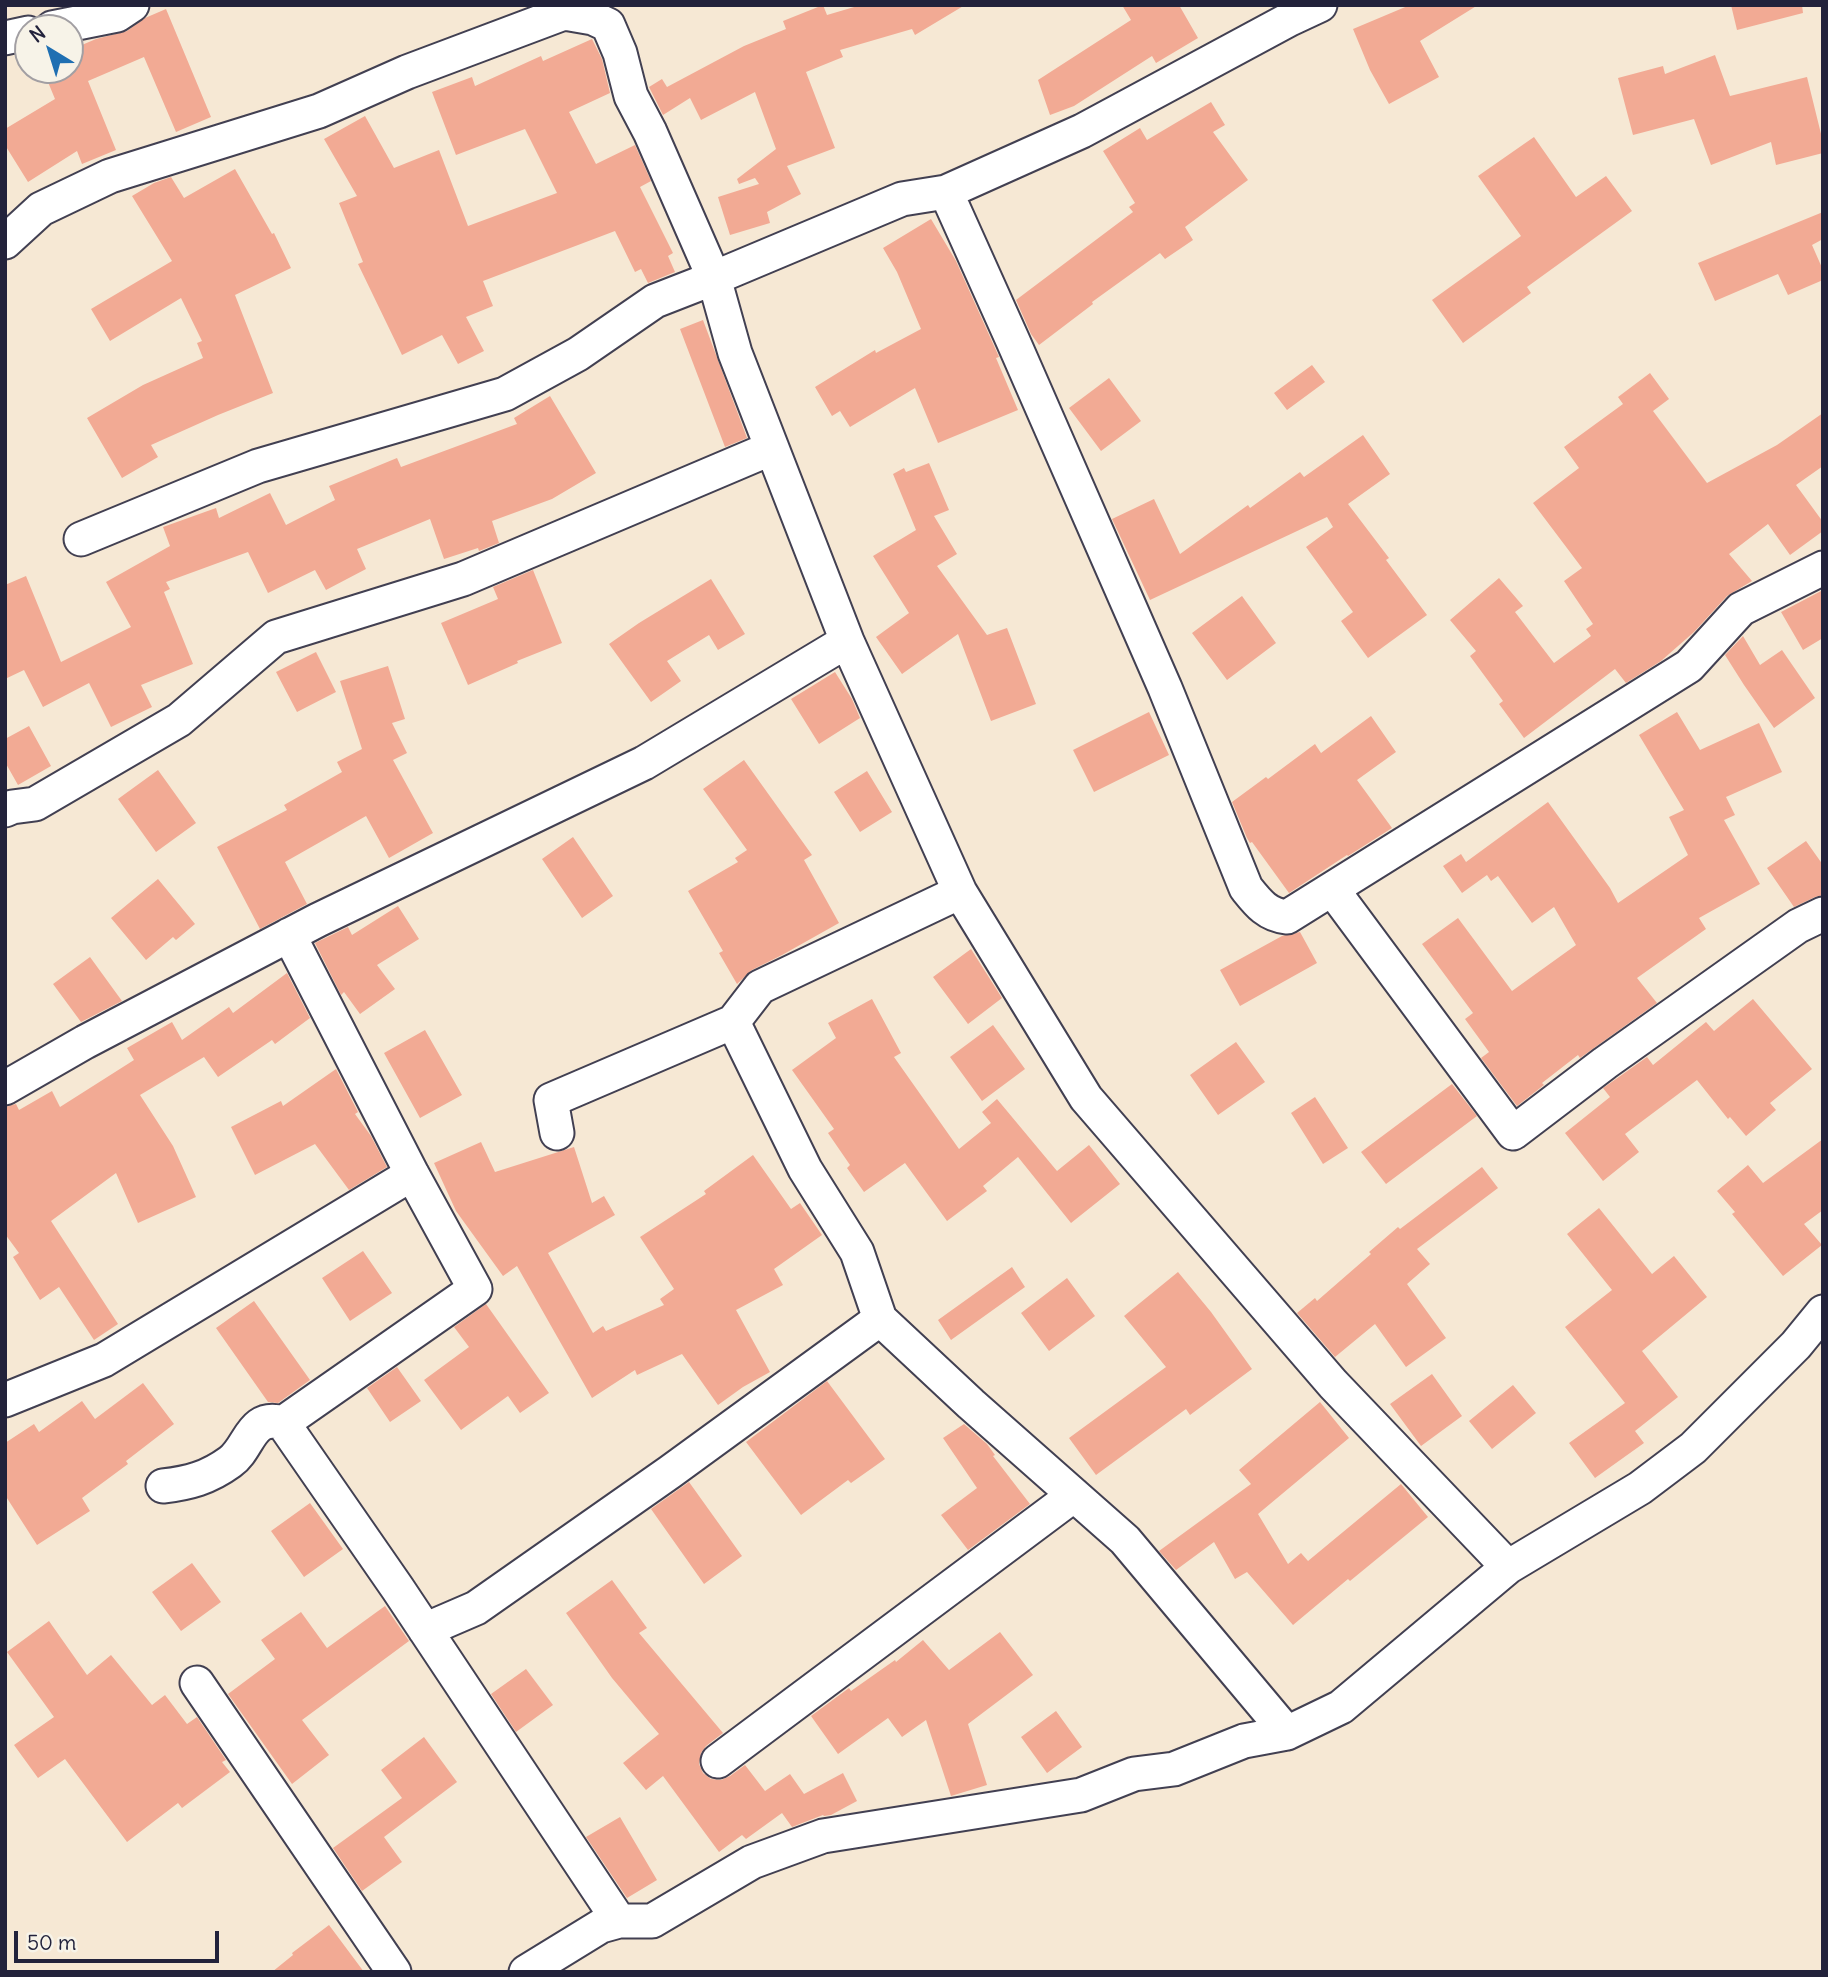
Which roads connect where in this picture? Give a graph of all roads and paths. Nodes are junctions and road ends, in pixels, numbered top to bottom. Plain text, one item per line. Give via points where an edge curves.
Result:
1 (132, 5) edge
2 (1320, 5) edge
3 (84, 22) edge
4 (946, 192) junction
5 (5, 242) edge
6 (715, 278) junction
7 (772, 448) junction
8 (81, 539) dead end
9 (1823, 568) edge
10 (846, 640) junction
11 (5, 810) edge
12 (1332, 889) junction
13 (960, 892) junction
14 (1823, 914) edge
15 (289, 935) junction
16 (733, 1022) junction
17 (5, 1088) edge
18 (558, 1133) dead end
19 (412, 1174) junction
20 (1823, 1312) edge
21 (880, 1319) junction
22 (5, 1400) edge
23 (284, 1423) junction
24 (163, 1486) dead end
25 (1074, 1495) junction
26 (1508, 1567) junction
27 (425, 1630) junction
28 (197, 1683) dead end
29 (1287, 1733) junction
30 (718, 1761) dead end
31 (619, 1921) junction
32 (394, 1972) edge
33 (526, 1972) edge

1 - 3 street via 117,15
2 - 4 street via 1082,131
4 - 6 street via 902,199
4 - 12 street via 1159,676 1246,888 1262,908 1287,917
5 - 6 street via 41,209 110,176 319,111 407,72 564,13 608,25 631,96
6 - 7 street via 736,353
6 - 8 street via 655,300 578,354 505,394 258,466
7 - 10 street
7 - 11 street via 463,579 275,637 179,720 35,804
9 - 12 street via 1741,609 1689,666
10 - 13 street
10 - 15 street via 644,763
12 - 14 street via 1513,1133 1798,926
13 - 16 street via 760,987
13 - 26 street via 1086,1098 1333,1384
15 - 17 street
15 - 19 street
16 - 18 street via 551,1100
16 - 21 street via 805,1169 857,1252
19 - 22 street via 104,1360
19 - 23 street via 475,1289
20 - 26 street via 1693,1448 1640,1488
21 - 25 street
21 - 27 street via 476,1608
23 - 24 street via 273,1420 260,1425 234,1460 216,1471 190,1483
23 - 27 street
25 - 29 street via 1125,1540
25 - 30 street
26 - 29 street via 1341,1707
27 - 31 street
28 - 32 street
29 - 31 street via 1244,1741 1174,1769 1134,1773 1081,1795 823,1836 752,1862 652,1921
31 - 33 street via 601,1926

